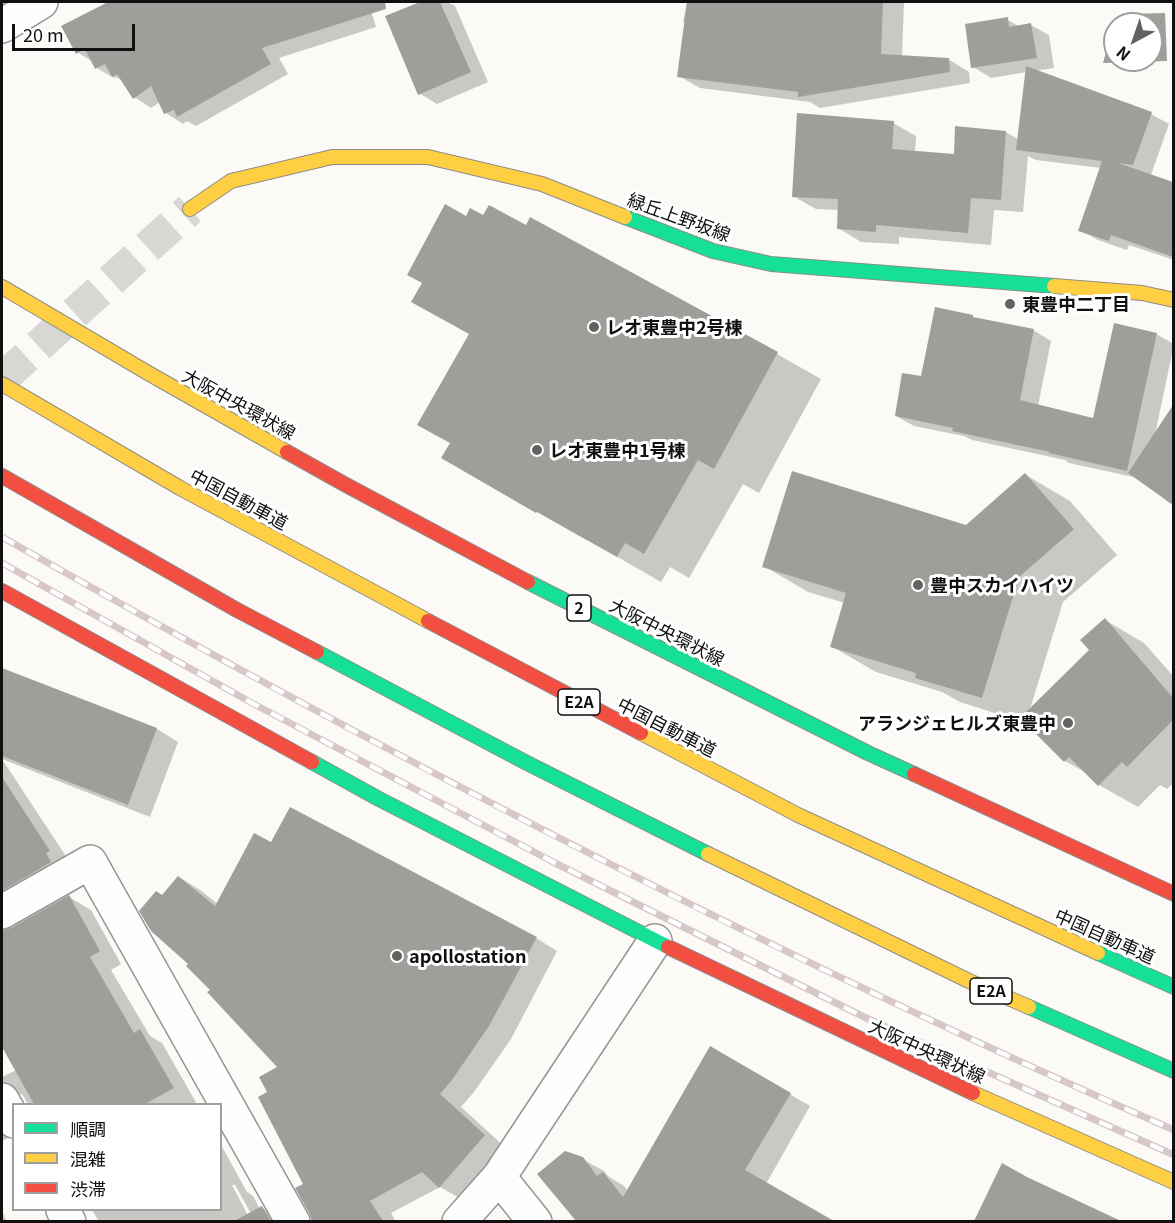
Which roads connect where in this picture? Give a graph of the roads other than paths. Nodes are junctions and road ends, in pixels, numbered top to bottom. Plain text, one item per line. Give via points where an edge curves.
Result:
1 (41, 2) edge
2 (2, 26) edge
3 (190, 210) tunnel mouth
4 (2, 287) edge
5 (1173, 300) edge
6 (2, 384) edge
7 (2, 476) edge
8 (2, 591) edge
9 (1173, 894) edge
10 (2, 912) edge
11 (655, 941) junction
12 (1173, 987) edge
13 (1173, 1071) edge
14 (2, 1100) edge
15 (12, 1118) edge
16 (499, 1178) junction
17 (1173, 1182) edge
18 (292, 1221) edge
19 (459, 1221) edge
20 (535, 1221) edge

1 - 2 street
3 - 5 main road, 緑丘上野坂線 via 231,181 332,157 428,157 542,184 713,251 771,264 1142,293
4 - 9 main road, 大阪中央環状線 / 2 via 346,484 546,591 868,753
6 - 12 main road, 中国自動車道 / E2A via 180,488 798,815
7 - 13 main road, E2A via 237,610 670,836 969,981
8 - 11 main road, 大阪中央環状線 via 379,799
10 - 18 street via 90,862
11 - 16 street
11 - 17 main road, 大阪中央環状線 via 998,1105
14 - 15 street
16 - 19 street
16 - 20 street

